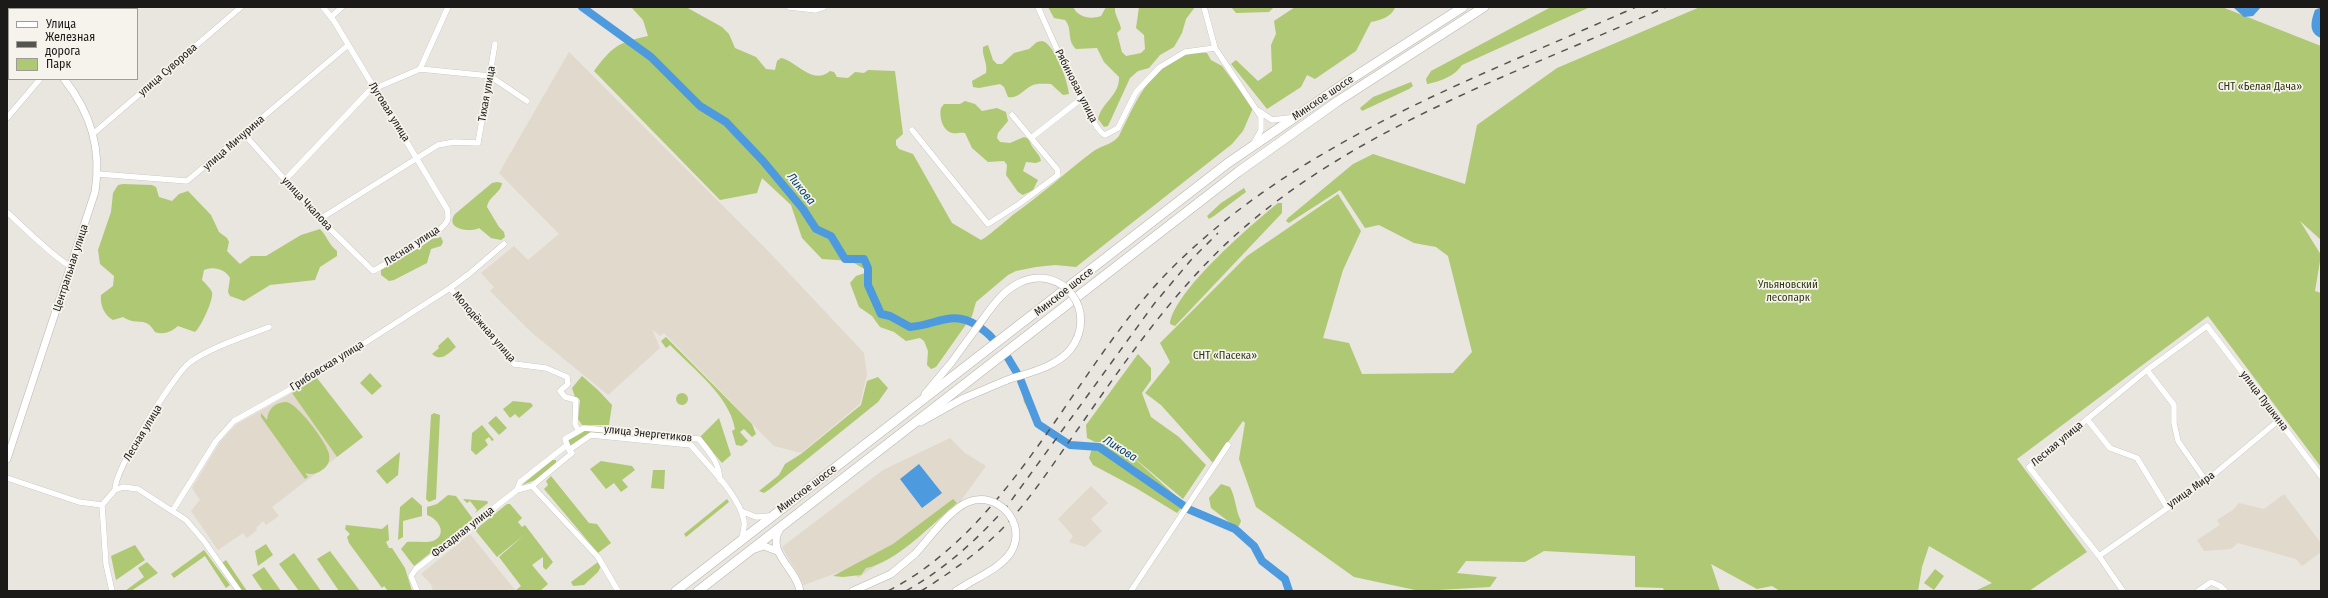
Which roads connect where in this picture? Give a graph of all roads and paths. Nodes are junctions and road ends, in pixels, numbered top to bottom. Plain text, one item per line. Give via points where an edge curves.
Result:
1 (241, 7) edge
2 (323, 7) edge
3 (342, 7) edge
4 (448, 7) edge
5 (788, 7) edge
6 (824, 7) edge
7 (1038, 7) edge
8 (1204, 7) edge
9 (1463, 7) edge
10 (1484, 7) edge
11 (331, 17) junction
12 (495, 44) dead end
13 (347, 46) junction
14 (1215, 48) junction
15 (420, 69) junction
16 (490, 76) junction
17 (39, 80) edge
18 (65, 80) edge
19 (374, 87) junction
20 (1081, 99) junction
21 (527, 100) dead end
22 (1258, 110) junction
23 (1300, 113) junction
24 (1012, 115) dead end
25 (7, 118) edge
26 (912, 130) dead end
27 (94, 133) junction
28 (244, 134) junction
29 (1031, 138) junction
30 (1248, 150) junction
31 (417, 158) junction
32 (98, 174) junction
33 (285, 180) junction
34 (7, 212) edge
35 (320, 219) junction
36 (448, 219) joint
37 (504, 244) dead end
38 (71, 266) junction
39 (373, 271) joint
40 (450, 288) junction
41 (2207, 326) joint
42 (269, 327) dead end
43 (2147, 370) junction
44 (2087, 420) junction
45 (2279, 420) junction
46 (896, 423) junction
47 (579, 431) junction
48 (901, 433) junction
49 (1228, 445) dead end
50 (569, 449) junction
51 (7, 459) edge
52 (2321, 476) edge
53 (7, 478) edge
54 (720, 480) junction
55 (2206, 481) junction
56 (532, 486) junction
57 (115, 490) junction
58 (517, 490) junction
59 (102, 505) junction
60 (2167, 507) junction
61 (173, 510) junction
62 (741, 511) junction
63 (772, 516) junction
64 (782, 525) junction
65 (741, 540) junction
66 (749, 551) junction
67 (777, 551) junction
68 (2099, 556) junction
69 (112, 591) edge
70 (239, 591) edge
71 (417, 591) edge
72 (618, 591) edge
73 (676, 591) edge
74 (698, 591) edge
75 (800, 591) edge
76 (853, 591) edge
77 (956, 591) edge
78 (1131, 591) edge
79 (2122, 591) edge
80 (2198, 591) edge
81 (2225, 591) edge

1 - 27 street, улица Суворова
2 - 11 street, Луговая улица
3 - 11 street
4 - 15 street
5 - 6 street via 816,10
7 - 20 street, Рябиновая улица
8 - 14 street
9 - 23 highway, Минское шоссе
10 - 48 highway, Минское шоссе via 1354,90 1279,142
11 - 13 street, Луговая улица
12 - 16 street, Тихая улица
13 - 19 street, Луговая улица
13 - 28 street, улица Мичурина
14 - 20 street, Рябиновая улица via 1185,52 1160,68 1136,92 1118,128 1109,135 1101,134
14 - 22 street
15 - 16 street
15 - 19 street
16 - 21 street
16 - 31 street, Тихая улица via 478,143 445,143
17 - 25 street
18 - 27 street, Центральная улица via 80,101
19 - 31 street, Луговая улица
19 - 33 street
20 - 29 street
22 - 23 street via 1272,120 1284,120
22 - 30 street via 1262,130
23 - 30 highway, Минское шоссе
24 - 29 street
26 - 29 street via 988,224 1058,174 1057,169
27 - 32 street, Центральная улица
28 - 32 street, улица Мичурина via 188,181
28 - 33 street, улица Чкалова
30 - 46 highway, Минское шоссе
31 - 35 street
31 - 36 street, Луговая улица via 447,209
32 - 38 street, Центральная улица via 95,192
33 - 35 street, улица Чкалова
34 - 38 street via 63,263
35 - 39 street, улица Чкалова
36 - 39 street, Лесная улица via 444,225 416,246
37 - 40 street, Грибовская улица
38 - 51 street, Центральная улица
40 - 47 street, Молодёжная улица via 514,364 546,368 566,377 568,384 560,391 565,397 576,400 575,424
40 - 61 street, Грибовская улица via 309,379 234,421 216,441
41 - 43 street, Лесная улица
41 - 45 street, улица Пушкина
42 - 57 street, Лесная улица via 189,364 136,443 121,469
43 - 44 street, Лесная улица
43 - 55 street via 2174,405 2178,441
44 - 60 street via 2110,448 2137,458
44 - 68 street, Лесная улица via 2028,467
45 - 52 street, улица Пушкина
45 - 55 street, улица Мира
46 - 48 street, bridge via 931,387 1002,295 1027,280 1040,278 1055,281 1074,297 1079,307 1081,322 1078,336 1070,350 1061,358 962,399
46 - 63 highway, Минское шоссе
47 - 50 street via 565,439
47 - 54 street, улица Энергетиков via 584,428 612,430 699,440 716,460 720,469
48 - 64 highway, Минское шоссе
49 - 78 street
50 - 54 street via 590,435 691,445
50 - 56 street via 559,464
50 - 58 street via 520,482
53 - 59 street via 79,502
54 - 62 street
55 - 60 street, улица Мира
56 - 58 street, Фасадная улица
56 - 72 street via 598,557
57 - 59 street, Лесная улица
57 - 61 street via 123,487 138,489
58 - 71 street, Фасадная улица via 416,569 411,576
59 - 69 street via 106,564
60 - 68 street, улица Мира
61 - 70 street via 186,520 204,541
62 - 63 street via 756,517
62 - 65 street via 745,524
63 - 65 highway, Минское шоссе
64 - 66 highway, Минское шоссе
64 - 67 street via 775,539
65 - 73 highway, Минское шоссе
66 - 67 street via 764,546
66 - 74 highway, Минское шоссе
67 - 75 street via 798,583
68 - 79 street, Лесная улица
76 - 77 street, bridge via 891,574 915,554 963,505 977,500 997,504 1006,510 1014,523 1016,533 1013,548 1004,560
80 - 81 street via 2211,582

